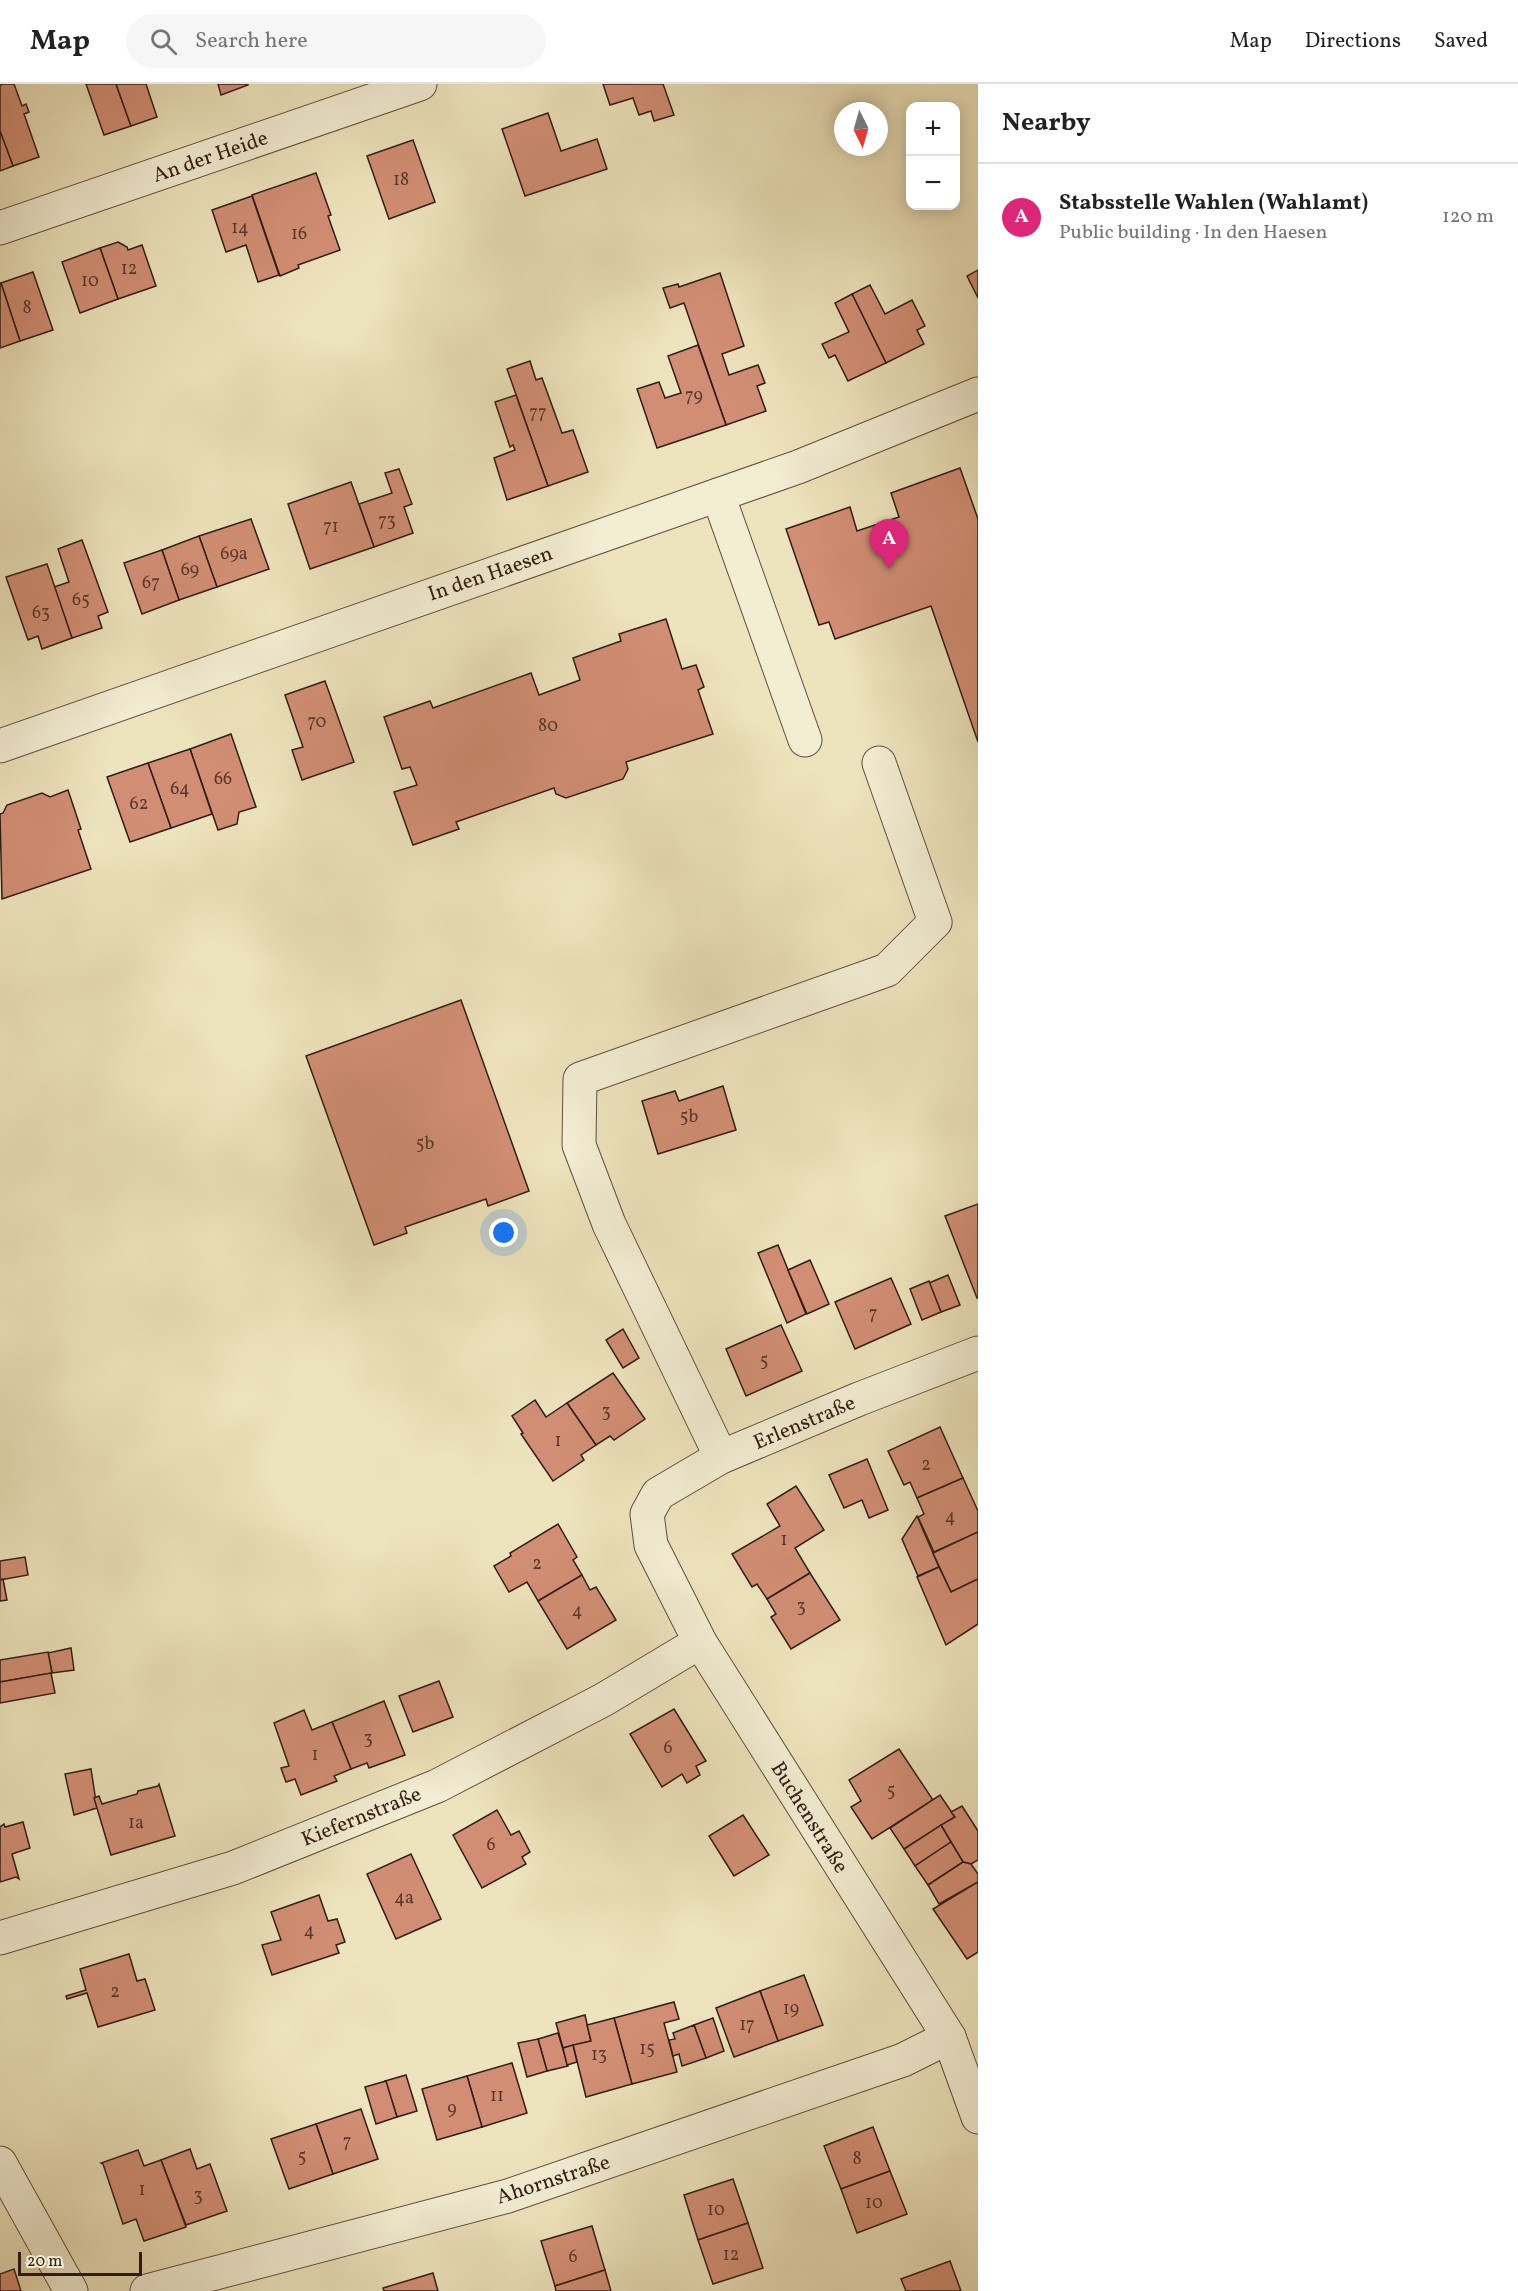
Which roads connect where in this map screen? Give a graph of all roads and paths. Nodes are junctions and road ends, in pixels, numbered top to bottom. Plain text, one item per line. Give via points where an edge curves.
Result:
1 (420, 84) edge
2 (0, 228) edge
3 (978, 394) edge
4 (718, 495) junction
5 (805, 740) dead end
6 (0, 746) edge
7 (879, 763) dead end
8 (978, 1353) edge
9 (722, 1457) junction
10 (647, 1514) joint
11 (700, 1642) junction
12 (0, 1938) edge
13 (949, 2037) junction
14 (978, 2117) edge
15 (0, 2163) edge
16 (71, 2291) edge
17 (147, 2291) edge

1 - 2 street, An der Heide
3 - 4 street, In den Haesen
4 - 5 street
4 - 6 street, In den Haesen
7 - 9 street via 935,922 887,970 580,1079 579,1145 609,1224
8 - 9 street, Erlenstraße
9 - 10 street, Erlenstraße via 657,1494
10 - 11 street, Buchenstraße via 651,1545
11 - 12 street, Kiefernstraße via 603,1700 436,1786 233,1868
11 - 13 street, Buchenstraße
13 - 14 street, Buchenstraße
13 - 17 street, Ahornstraße via 903,2060 508,2196
15 - 16 street

